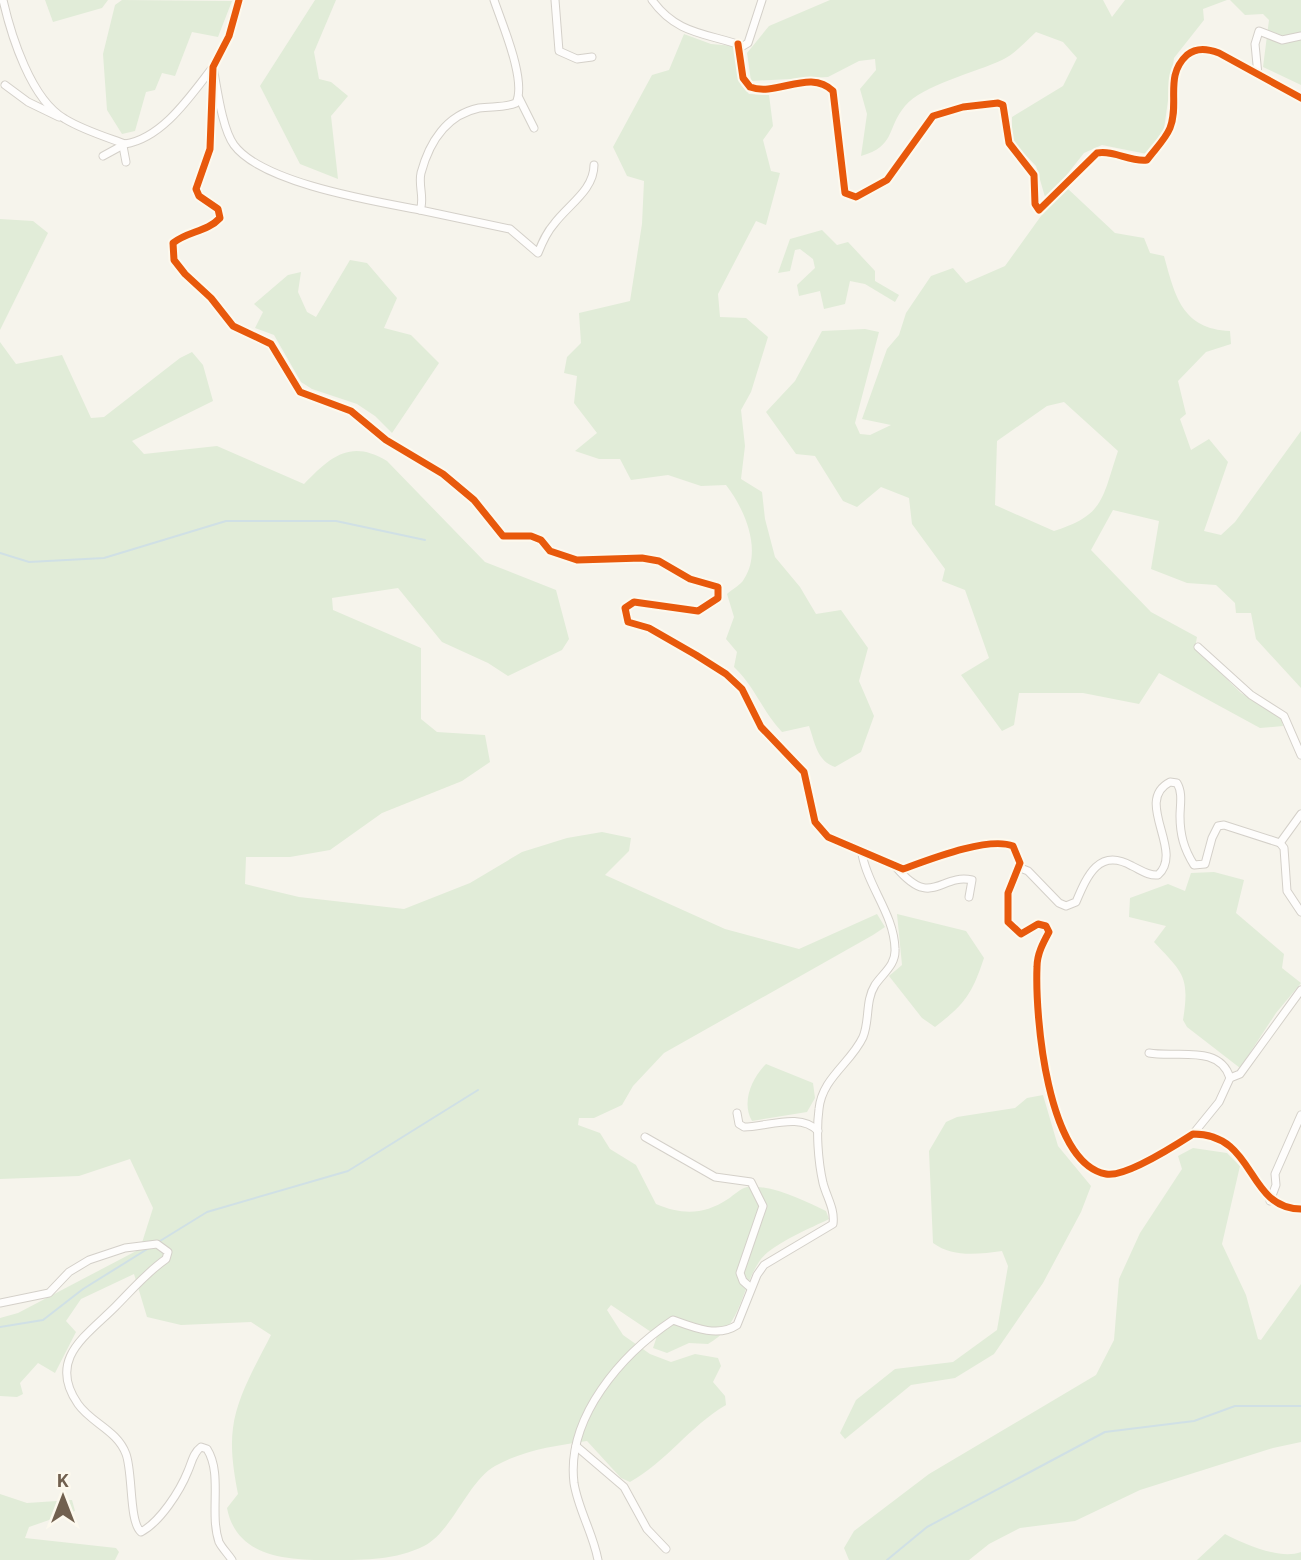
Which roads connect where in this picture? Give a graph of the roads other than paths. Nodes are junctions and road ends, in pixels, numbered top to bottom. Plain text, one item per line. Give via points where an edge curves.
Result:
1 (3, 0) edge
2 (239, 0) edge
3 (494, 0) edge
4 (555, 0) edge
5 (652, 0) edge
6 (762, 0) edge
7 (1301, 36) edge
8 (738, 44) junction
9 (592, 57) dead end
10 (213, 67) junction
11 (1258, 75) junction
12 (5, 85) dead end
13 (519, 98) junction
14 (1301, 98) edge
15 (62, 118) junction
16 (534, 128) dead end
17 (124, 145) junction
18 (103, 156) dead end
19 (126, 162) dead end
20 (594, 165) dead end
21 (420, 210) junction
22 (1198, 647) dead end
23 (1301, 755) edge
24 (1301, 814) edge
25 (1280, 844) junction
26 (862, 853) junction
27 (895, 867) junction
28 (1018, 867) junction
29 (969, 897) dead end
30 (1301, 912) edge
31 (1301, 990) edge
32 (1149, 1053) dead end
33 (1230, 1078) junction
34 (737, 1113) dead end
35 (1301, 1115) edge
36 (818, 1132) junction
37 (1193, 1134) junction
38 (645, 1137) dead end
39 (1270, 1201) junction
40 (1301, 1209) edge
41 (751, 1288) junction
42 (0, 1303) edge
43 (576, 1446) junction
44 (666, 1549) dead end
45 (232, 1560) edge
46 (597, 1560) edge

1 - 15 street via 18,54 43,97
2 - 10 street via 229,36
3 - 13 street via 516,68
4 - 9 street via 559,51 577,59
5 - 8 street via 687,30
6 - 8 street via 748,43
7 - 11 street via 1282,40 1259,31 1255,44
8 - 11 street via 743,78 750,87 766,90 817,82 833,91 841,136 842,183 848,196 862,195 887,180 933,116 998,103 1003,105 1009,143 1034,175 1039,210 1097,153 1109,151 1147,160 1170,127 1171,89 1178,63 1191,52 1208,49
10 - 17 street via 162,125
10 - 21 street via 233,145 262,169
10 - 26 street via 210,149 195,189 218,209 220,218 211,228 184,234 173,243 174,260 185,274 233,326 271,344 300,392 351,411 386,440 443,474 474,500 503,536 531,536 550,551 577,560 652,560 718,587 718,597 698,611 634,602 624,613 628,622 649,628 696,655 742,689 761,727 804,772 820,829
11 - 14 street
12 - 15 street
13 - 16 street
13 - 21 street via 507,107 463,114 443,127 427,153 419,182
15 - 17 street
17 - 18 street
17 - 19 street
20 - 21 street via 585,191 553,224 538,253 510,229
22 - 23 street via 1251,695 1283,716
24 - 25 street
25 - 28 street via 1218,826 1205,864 1194,865 1184,849 1180,788 1170,782 1162,788 1157,804 1166,854 1158,875 1125,862 1098,862 1076,902 1066,906
25 - 30 street via 1287,891
26 - 27 street
26 - 36 street via 885,907 895,950 892,963 869,998 861,1041 828,1082 819,1105
27 - 28 street via 903,869 935,855 1006,843 1019,855
27 - 29 street via 912,884 928,889 972,880
28 - 37 street via 1008,893 1008,922 1021,934 1038,924 1049,932 1037,966 1046,1080 1056,1119 1083,1160 1109,1175
31 - 33 street via 1240,1074
32 - 33 street via 1209,1056 1227,1069
33 - 37 street via 1219,1102
34 - 36 street via 744,1127 801,1122
35 - 39 street via 1275,1174
36 - 41 street via 833,1224 764,1265
37 - 39 street via 1238,1152
38 - 41 street via 715,1177 751,1182 763,1206 740,1273
39 - 40 street
41 - 43 street via 737,1325 730,1330 693,1328 673,1320 643,1343 606,1381
42 - 45 street via 49,1293 89,1260 125,1248 157,1244 168,1252 166,1259 76,1343 66,1372 67,1388 80,1408 106,1427 124,1449 132,1470 133,1517 141,1532 179,1490 195,1451 207,1449 213,1468 217,1532
43 - 44 street via 624,1487 647,1529
43 - 46 street via 574,1481

